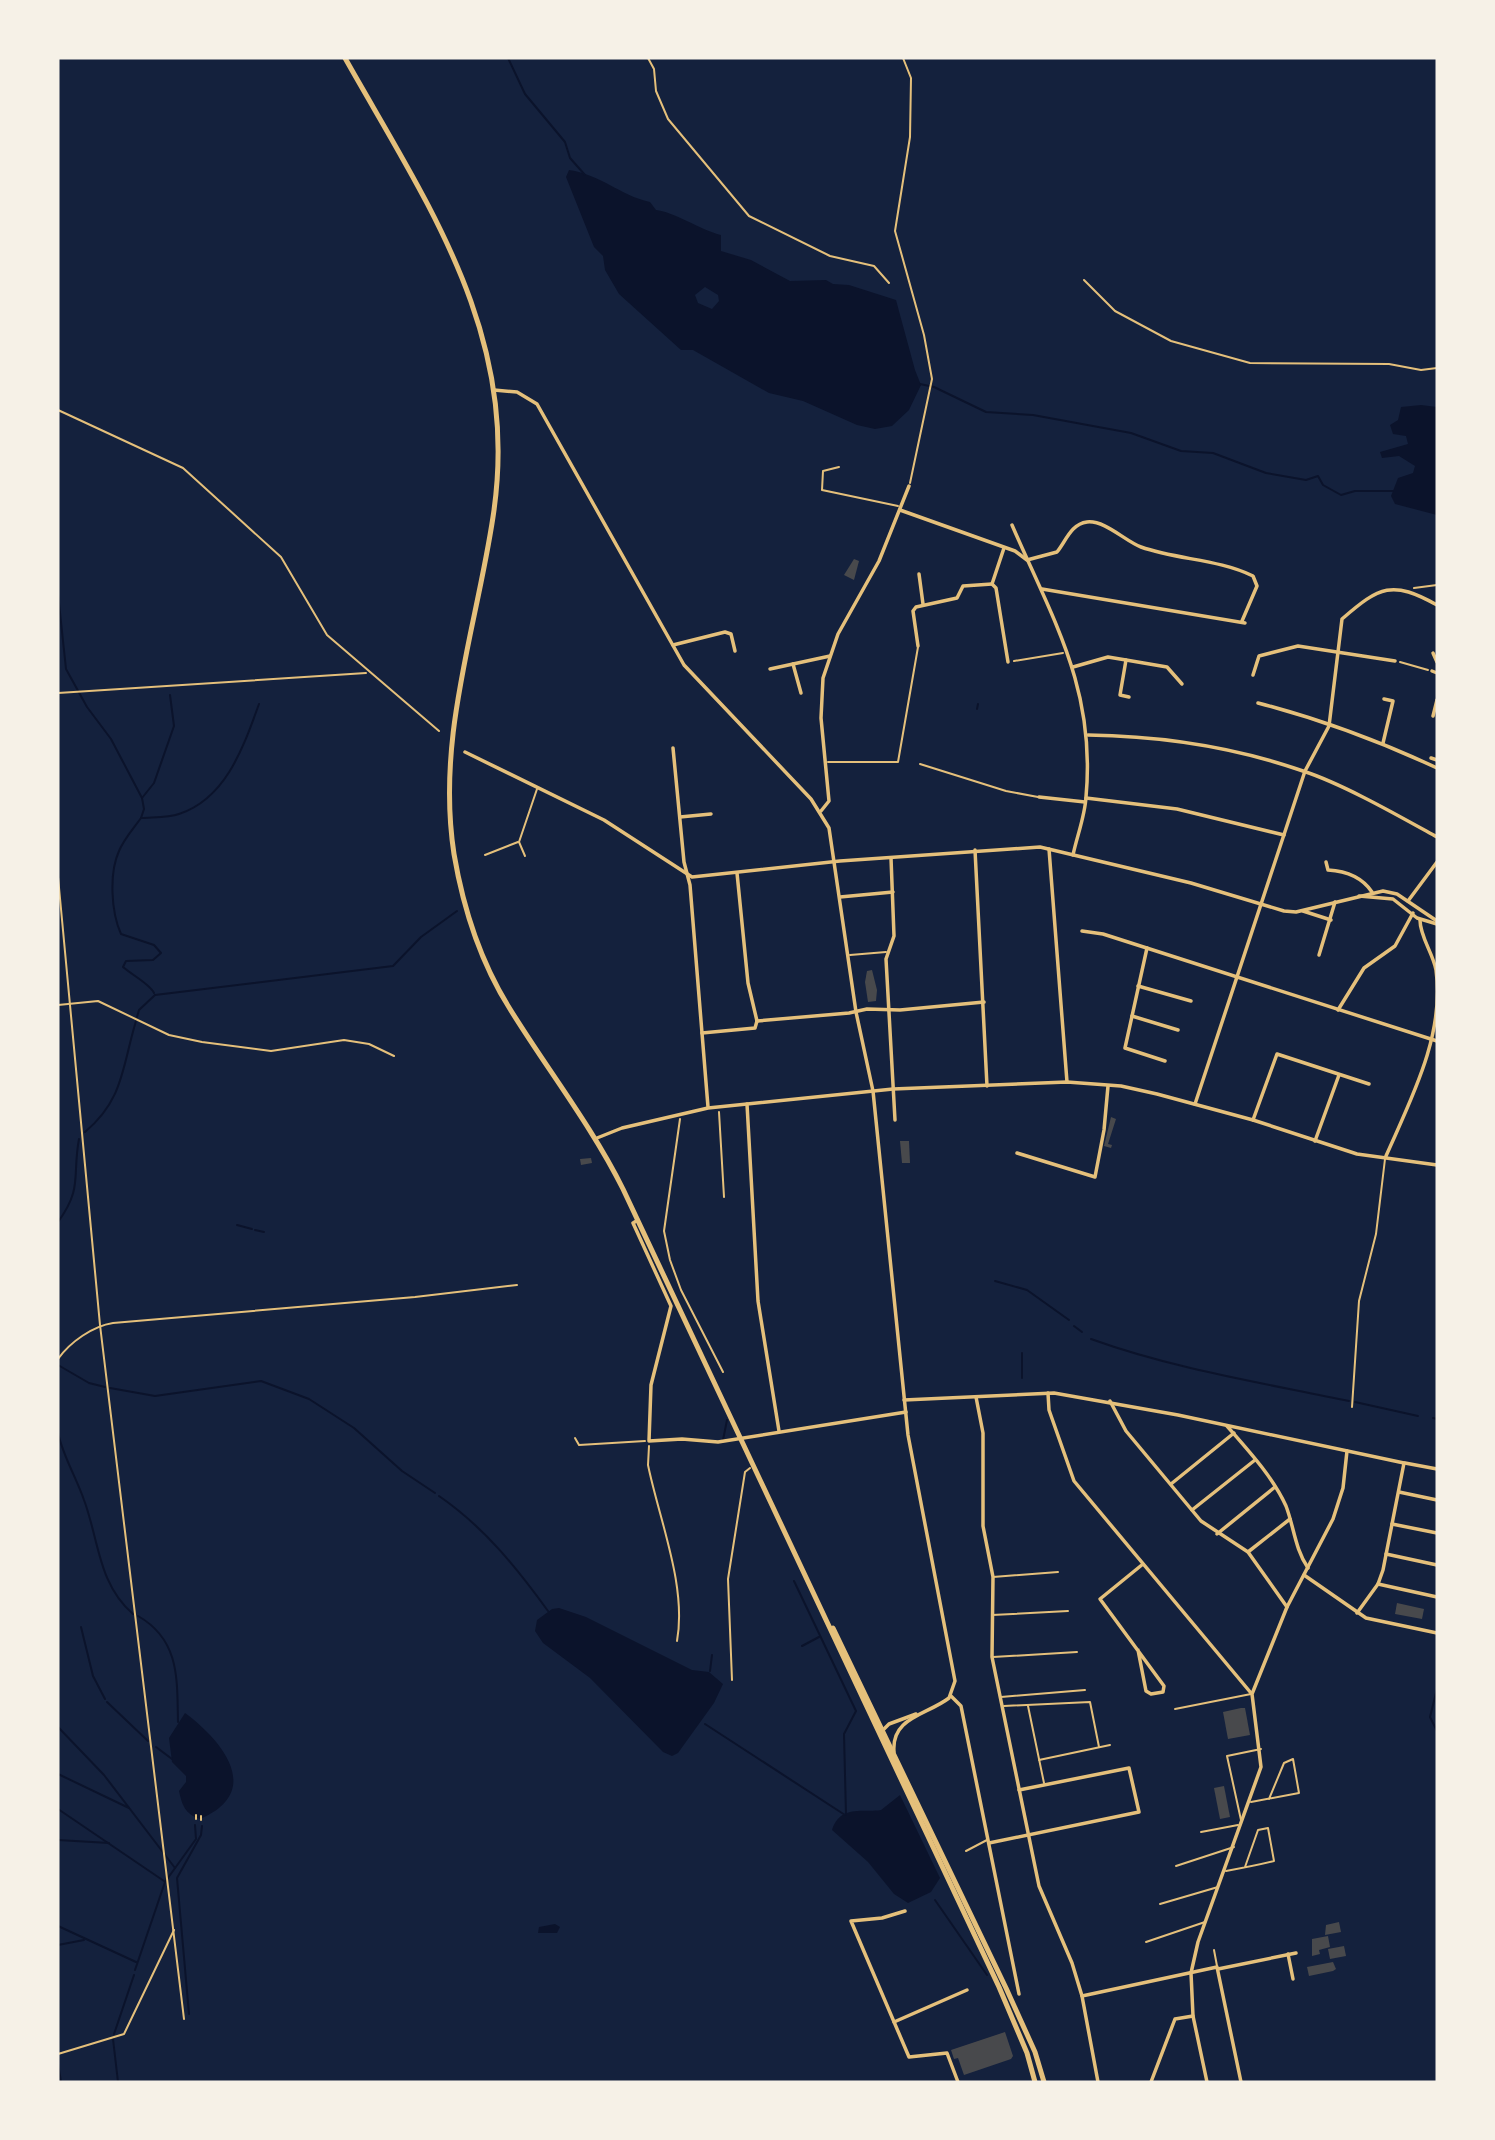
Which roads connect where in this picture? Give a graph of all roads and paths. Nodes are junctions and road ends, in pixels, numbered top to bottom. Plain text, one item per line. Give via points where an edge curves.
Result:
1 (345, 58) edge
2 (648, 58) edge
3 (903, 58) edge
4 (1084, 280) dead end
5 (889, 283) dead end
6 (1437, 368) edge
7 (495, 390) junction
8 (58, 410) edge
9 (839, 467) dead end
10 (909, 486) joint
11 (901, 510) junction
12 (1012, 525) dead end
13 (1004, 548) junction
14 (1027, 560) junction
15 (919, 574) dead end
16 (992, 584) junction
17 (1437, 585) edge
18 (1414, 588) dead end
19 (1042, 589) junction
20 (923, 604) junction
21 (1437, 605) edge
22 (673, 645) junction
23 (918, 646) joint
24 (735, 651) dead end
25 (1068, 652) junction
26 (1337, 653) junction
27 (1433, 653) dead end
28 (830, 656) junction
29 (1126, 660) junction
30 (1395, 661) joint
31 (1008, 662) joint
32 (1437, 662) edge
33 (793, 664) junction
34 (1073, 667) junction
35 (770, 669) dead end
36 (371, 672) junction
37 (1435, 672) edge
38 (1253, 676) dead end
39 (1182, 684) dead end
40 (58, 693) edge
41 (802, 693) dead end
42 (1129, 697) dead end
43 (1384, 699) dead end
44 (1437, 700) edge
45 (1258, 703) dead end
46 (1433, 716) dead end
47 (1329, 726) junction
48 (439, 731) dead end
49 (1088, 735) junction
50 (1383, 743) junction
51 (673, 748) dead end
52 (464, 751) dead end
53 (1431, 758) dead end
54 (825, 762) junction
55 (920, 764) dead end
56 (1437, 765) edge
57 (1305, 771) junction
58 (538, 788) junction
59 (1039, 797) joint
60 (1086, 800) junction
61 (821, 811) junction
62 (711, 814) dead end
63 (680, 817) junction
64 (1284, 835) junction
65 (1437, 837) edge
66 (519, 842) junction
67 (1049, 849) junction
68 (975, 850) junction
69 (485, 855) dead end
70 (1073, 855) junction
71 (525, 856) dead end
72 (891, 858) junction
73 (1326, 862) dead end
74 (1437, 862) edge
75 (834, 863) junction
76 (686, 873) junction
77 (737, 873) junction
78 (58, 877) edge
79 (894, 892) junction
80 (1372, 892) junction
81 (1357, 896) junction
82 (840, 897) junction
83 (1408, 901) junction
84 (1335, 902) junction
85 (1262, 904) junction
86 (1300, 911) junction
87 (1413, 913) junction
88 (1331, 920) junction
89 (1420, 920) junction
90 (1437, 922) edge
91 (1082, 931) dead end
92 (1147, 948) junction
93 (887, 952) junction
94 (847, 955) junction
95 (1319, 955) dead end
96 (1436, 967) edge
97 (1237, 978) junction
98 (1138, 986) junction
99 (1437, 989) edge
100 (1191, 1001) dead end
101 (984, 1002) junction
102 (68, 1004) junction
103 (58, 1005) edge
104 (889, 1007) junction
105 (1338, 1010) junction
106 (856, 1012) junction
107 (1132, 1016) junction
108 (757, 1021) junction
109 (1178, 1030) dead end
110 (702, 1033) junction
111 (1430, 1040) junction
112 (1437, 1041) edge
113 (394, 1056) dead end
114 (1165, 1061) dead end
115 (1339, 1075) junction
116 (1067, 1082) junction
117 (1368, 1084) dead end
118 (988, 1086) junction
119 (1108, 1086) junction
120 (893, 1089) junction
121 (873, 1091) junction
122 (747, 1104) junction
123 (1195, 1104) junction
124 (719, 1107) junction
125 (708, 1108) junction
126 (680, 1114) junction
127 (895, 1120) dead end
128 (1253, 1120) junction
129 (597, 1138) junction
130 (1315, 1141) junction
131 (1017, 1153) dead end
132 (1385, 1156) junction
133 (1437, 1166) edge
134 (724, 1197) dead end
135 (638, 1220) junction
136 (517, 1285) dead end
137 (100, 1325) junction
138 (58, 1359) edge
139 (723, 1372) dead end
140 (1048, 1393) junction
141 (976, 1397) junction
142 (904, 1400) junction
143 (1110, 1401) junction
144 (1352, 1407) dead end
145 (906, 1412) junction
146 (1226, 1425) junction
147 (779, 1431) junction
148 (1234, 1433) junction
149 (575, 1438) dead end
150 (742, 1439) junction
151 (649, 1441) junction
152 (1348, 1451) junction
153 (1255, 1460) junction
154 (1404, 1462) junction
155 (754, 1465) junction
156 (1437, 1469) edge
157 (1171, 1484) junction
158 (1276, 1486) junction
159 (1399, 1492) junction
160 (1437, 1500) edge
161 (1192, 1510) junction
162 (1290, 1519) junction
163 (1392, 1524) junction
164 (1437, 1533) edge
165 (1217, 1534) junction
166 (1248, 1552) junction
167 (1386, 1554) junction
168 (1143, 1564) junction
169 (1437, 1565) edge
170 (1308, 1568) junction
171 (1058, 1572) dead end
172 (1304, 1575) junction
173 (993, 1577) junction
174 (1378, 1584) junction
175 (1437, 1597) edge
176 (1287, 1606) junction
177 (823, 1610) junction
178 (1068, 1611) dead end
179 (1357, 1614) junction
180 (992, 1615) junction
181 (1437, 1633) edge
182 (677, 1641) dead end
183 (1138, 1650) junction
184 (1077, 1652) dead end
185 (992, 1657) junction
186 (732, 1680) dead end
187 (1084, 1690) dead end
188 (1252, 1694) junction
189 (951, 1696) junction
190 (1000, 1697) junction
191 (1027, 1705) junction
192 (1002, 1706) junction
193 (1175, 1709) dead end
194 (928, 1710) junction
195 (878, 1720) junction
196 (889, 1724) junction
197 (883, 1730) junction
198 (881, 1741) junction
199 (1110, 1745) dead end
200 (1099, 1747) junction
201 (1261, 1749) junction
202 (895, 1755) junction
203 (1039, 1760) junction
204 (1044, 1785) junction
205 (1019, 1790) junction
206 (1269, 1799) junction
207 (1251, 1802) junction
208 (1242, 1825) junction
209 (1201, 1832) dead end
210 (1028, 1835) junction
211 (989, 1841) junction
212 (1234, 1847) junction
213 (966, 1851) dead end
214 (1176, 1866) dead end
215 (1245, 1867) junction
216 (1225, 1871) junction
217 (1219, 1886) junction
218 (1160, 1904) dead end
219 (905, 1911) dead end
220 (1206, 1922) junction
221 (174, 1929) junction
222 (1146, 1942) dead end
223 (1214, 1950) dead end
224 (1296, 1953) dead end
225 (1288, 1954) junction
226 (1217, 1968) junction
227 (1191, 1973) junction
228 (1293, 1979) dead end
229 (967, 1990) dead end
230 (1019, 1994) dead end
231 (1082, 1996) junction
232 (1193, 2016) junction
233 (184, 2019) dead end
234 (894, 2022) junction
235 (58, 2054) edge
236 (958, 2082) edge
237 (1035, 2082) edge
238 (1044, 2082) edge
239 (1098, 2082) edge
240 (1151, 2082) edge
241 (1207, 2082) edge
242 (1241, 2082) edge

1 - 7 main road via 457,261 485,338
2 - 5 path via 668,119 750,216 830,256 874,266
3 - 10 path via 911,78 911,137 895,231 925,335 932,379
4 - 6 path via 1115,311 1171,341 1250,363
7 - 22 street via 523,394 540,409
7 - 129 main road via 498,466 494,514 450,750 454,854 472,925 503,997
8 - 36 lane via 183,468 267,542 293,573 327,635
9 - 11 path via 823,471 822,490 896,505
10 - 11 street
11 - 13 street
11 - 28 street
12 - 14 street
13 - 14 street
13 - 16 street
14 - 19 street
14 - 19 street via 1057,552 1072,530 1093,522 1155,552 1253,576 1257,586 1243,622
15 - 20 street
16 - 20 street via 964,586 957,598
16 - 31 street
17 - 18 path
19 - 25 street
20 - 23 street via 913,611
21 - 26 street via 1402,590 1384,589 1342,619
22 - 24 street via 725,632 731,634
22 - 61 street via 684,666
23 - 54 lane via 898,762
25 - 31 path
25 - 34 street
26 - 30 street
26 - 38 street via 1298,646 1259,656
26 - 47 street
27 - 32 street
28 - 33 street
28 - 54 street via 820,696
29 - 34 street via 1108,657
29 - 39 street via 1167,667
29 - 42 street via 1120,695
30 - 37 path
33 - 35 street
33 - 41 street
34 - 49 street
36 - 40 path
36 - 48 lane
43 - 50 street via 1392,701
44 - 46 street
45 - 47 street
47 - 50 street
47 - 57 street
49 - 57 street via 1190,743
49 - 60 street
50 - 56 street
51 - 63 street
52 - 58 street
53 - 56 street
54 - 61 street via 829,801
55 - 59 lane
57 - 64 street
57 - 65 street
58 - 66 lane
58 - 76 street via 604,820
59 - 60 street
60 - 64 street via 1177,809
60 - 70 street
61 - 75 street via 829,828
62 - 63 street
63 - 76 street
64 - 85 street
66 - 69 lane
66 - 71 lane
67 - 68 street
67 - 70 street
67 - 116 street
68 - 72 street
68 - 101 street
70 - 85 street
72 - 75 street
72 - 79 street
73 - 80 street via 1328,870 1365,881
74 - 83 street
75 - 77 street
75 - 82 street
76 - 77 street via 696,877
76 - 110 street
77 - 108 street via 748,983
78 - 102 path
79 - 82 street
79 - 93 street via 894,936
80 - 81 street
80 - 83 street via 1390,892
81 - 84 street
81 - 87 street via 1393,899
82 - 94 street
83 - 90 street
84 - 86 street
84 - 88 street
85 - 86 street
85 - 97 street
86 - 88 street
87 - 89 street
87 - 105 street via 1395,946 1364,968
88 - 95 street
89 - 90 street
89 - 96 street
91 - 92 street
92 - 97 street
92 - 98 street
93 - 94 lane
93 - 104 street
94 - 106 street
96 - 99 street
97 - 105 street
97 - 123 street
98 - 100 street
98 - 107 street
99 - 111 street
101 - 104 street via 900,1010
101 - 118 street
102 - 103 path
102 - 113 path via 98,1001 169,1035 202,1042 271,1051 344,1040 369,1044
102 - 137 path
104 - 106 street
104 - 120 street
105 - 111 street
106 - 108 street
106 - 121 street
107 - 109 street
107 - 114 street via 1125,1048
108 - 110 street via 755,1028
110 - 125 street
111 - 112 street
111 - 132 street via 1420,1077
115 - 117 street
115 - 128 street via 1277,1054
115 - 130 street
116 - 118 street
116 - 119 street
118 - 120 street
119 - 123 street
119 - 131 street via 1095,1177
120 - 121 street
120 - 127 street
121 - 122 street
121 - 142 street
122 - 124 street
122 - 147 street via 758,1301
123 - 128 street
124 - 125 street
124 - 134 path
125 - 126 street
126 - 129 street
126 - 139 path via 664,1231 681,1290
128 - 130 street
129 - 135 main road
130 - 132 street via 1357,1154
132 - 133 street
132 - 144 lane via 1376,1234 1359,1301
135 - 150 main road
135 - 151 street via 633,1223 671,1306 651,1384
136 - 137 path
137 - 138 path
137 - 221 path
140 - 141 street
140 - 143 street
140 - 168 street via 1049,1410 1074,1481
141 - 142 street
141 - 173 street via 983,1433 983,1527
142 - 145 street
143 - 146 street
143 - 157 street via 1126,1431
145 - 147 street
145 - 189 street via 955,1681
146 - 148 street
146 - 152 street
147 - 150 street
148 - 153 street
148 - 157 street
149 - 151 path via 579,1445
150 - 151 street
150 - 155 main road
151 - 182 path via 648,1465 675,1576
152 - 154 street
152 - 170 street via 1333,1519
153 - 158 street
153 - 161 street
154 - 156 street
154 - 159 street
155 - 177 main road
155 - 186 path via 746,1472 728,1579
157 - 161 street
158 - 162 street
158 - 165 street
159 - 160 street
159 - 163 street
161 - 165 street
162 - 166 street
162 - 170 street via 1297,1549
163 - 164 street
163 - 167 street
165 - 166 street
166 - 176 street
167 - 169 street
167 - 174 street
168 - 183 street via 1100,1599
168 - 188 street
170 - 172 street
171 - 173 lane
172 - 176 street
172 - 179 street
173 - 180 street
174 - 175 street
174 - 179 street
176 - 188 street
177 - 195 main road
177 - 198 main road
178 - 180 lane
179 - 181 street
180 - 185 street
183 - 183 street via 1146,1690 1163,1692 1164,1686
184 - 185 lane
185 - 190 street
187 - 190 lane
188 - 193 lane
188 - 201 street
189 - 194 street
189 - 211 street via 961,1706
190 - 192 street
191 - 192 lane
191 - 200 lane via 1090,1702
191 - 203 lane
192 - 205 street
194 - 196 street
194 - 202 street via 901,1725 894,1741
195 - 196 street
195 - 197 main road
196 - 197 street
197 - 198 street
197 - 202 main road
198 - 237 main road via 1008,2007
199 - 200 lane
200 - 203 lane
201 - 207 street
201 - 208 lane via 1227,1756
202 - 238 main road via 1035,2052
203 - 204 lane
204 - 205 street
204 - 210 street via 1129,1768 1139,1812
205 - 210 street
206 - 206 lane via 1299,1793 1293,1759 1284,1763
206 - 207 lane
207 - 208 street
208 - 209 lane
208 - 212 street
210 - 211 street
210 - 231 street via 1039,1886
211 - 213 lane
211 - 230 street
212 - 214 lane
212 - 216 street
215 - 215 lane via 1274,1861 1268,1828 1258,1830
215 - 216 lane
216 - 217 street
217 - 218 lane
217 - 220 street
219 - 234 street via 882,1919 851,1921
220 - 222 lane
220 - 227 street
221 - 233 path
221 - 235 path via 124,2034
223 - 226 lane
224 - 225 street
225 - 226 street
225 - 228 street
226 - 227 street
226 - 242 street
227 - 231 street
227 - 232 street
229 - 234 street
231 - 239 street
232 - 240 street via 1175,2019
232 - 241 street
234 - 236 street via 909,2057 947,2053

